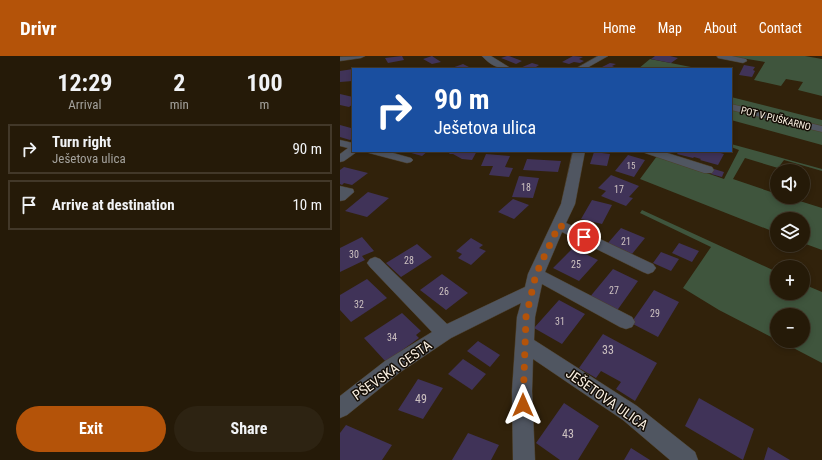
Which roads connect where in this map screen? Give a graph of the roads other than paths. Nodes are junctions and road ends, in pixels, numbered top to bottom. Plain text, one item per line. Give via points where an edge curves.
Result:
1 (361, 56) edge
2 (486, 56) edge
3 (604, 56) edge
4 (721, 56) edge
5 (340, 59) edge
6 (743, 61) dead end
7 (504, 68) edge
8 (581, 68) edge
9 (732, 107) edge
10 (822, 129) edge
11 (340, 143) edge
12 (352, 146) edge
13 (352, 151) edge
14 (377, 152) edge
15 (579, 152) edge
16 (652, 152) edge
17 (340, 159) edge
18 (407, 160) dead end
19 (708, 170) dead end
20 (340, 190) edge
21 (340, 197) edge
22 (559, 225) junction
23 (375, 264) dead end
24 (648, 268) dead end
25 (536, 274) junction
26 (531, 291) junction
27 (626, 322) dead end
28 (445, 333) junction
29 (524, 343) junction
30 (340, 408) edge
31 (524, 460) edge
32 (687, 460) edge

1 - 5 street
2 - 7 street via 493,65
3 - 8 street
4 - 6 street
9 - 10 street, POT V PUŠKARNO
11 - 12 street
13 - 17 street
14 - 18 street
15 - 22 street via 568,204
16 - 19 street
20 - 21 street via 348,192
22 - 24 street
22 - 25 street
23 - 28 street
25 - 26 street
25 - 27 street
26 - 28 street
26 - 29 street
28 - 30 street, PŠEVSKA CESTA via 392,367
29 - 31 street
29 - 32 street, JEŠETOVA ULICA via 630,413

